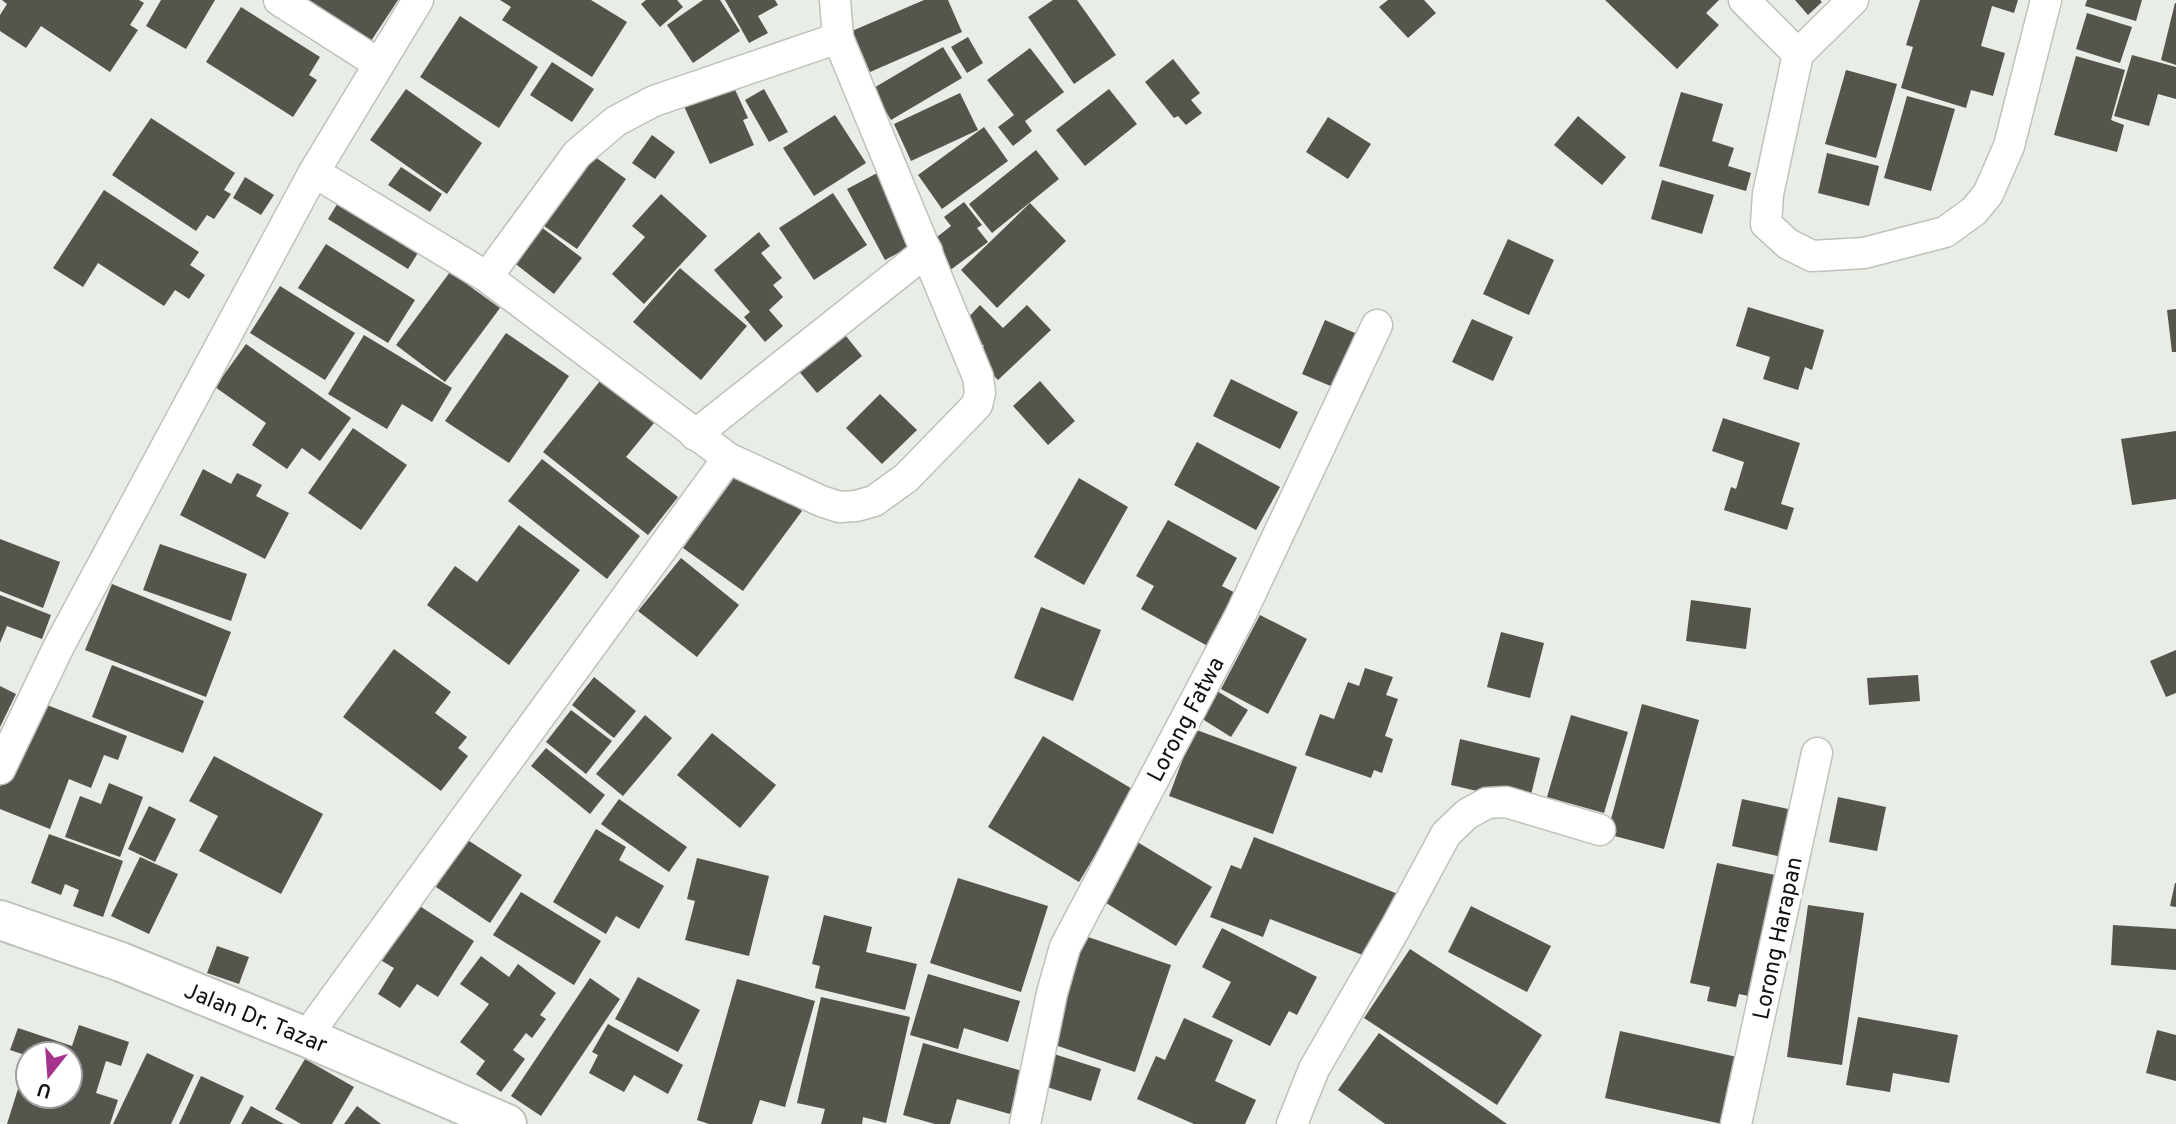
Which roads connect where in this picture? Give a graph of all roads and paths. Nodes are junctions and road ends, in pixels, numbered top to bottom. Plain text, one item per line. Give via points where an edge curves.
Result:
1 (279, 0) edge
2 (418, 0) edge
3 (835, 0) edge
4 (1744, 0) edge
5 (1853, 0) edge
6 (2046, 0) edge
7 (838, 38) junction
8 (1798, 54) junction
9 (379, 64) junction
10 (314, 172) junction
11 (927, 251) junction
12 (487, 277) junction
13 (1377, 325) dead end
14 (695, 435) junction
15 (728, 458) junction
16 (1817, 753) dead end
17 (0, 769) edge
18 (1600, 830) dead end
19 (0, 920) edge
20 (306, 1037) junction
21 (507, 1124) edge
22 (1025, 1124) edge
23 (1292, 1124) edge
24 (1736, 1124) edge

1 - 9 street
2 - 9 street
3 - 7 street
4 - 8 street
5 - 8 street
6 - 8 street via 2009,146 1989,194 1975,211 1945,232 1864,253 1812,256 1788,244 1766,224 1768,194
7 - 11 street
7 - 12 street via 654,101 616,121 577,154
9 - 10 street
10 - 12 street
10 - 17 street via 59,646
11 - 14 street
11 - 15 street via 978,377 980,393 976,405 906,478 874,501 839,506
12 - 14 street
13 - 22 street, Lorong Fatwa via 1240,616 1065,947
14 - 15 street
15 - 20 street
16 - 24 street, Lorong Harapan
18 - 23 street via 1506,802 1487,803 1453,827 1314,1069
19 - 20 street, Jalan Dr. Tazar via 121,962
20 - 21 street, Jalan Dr. Tazar

